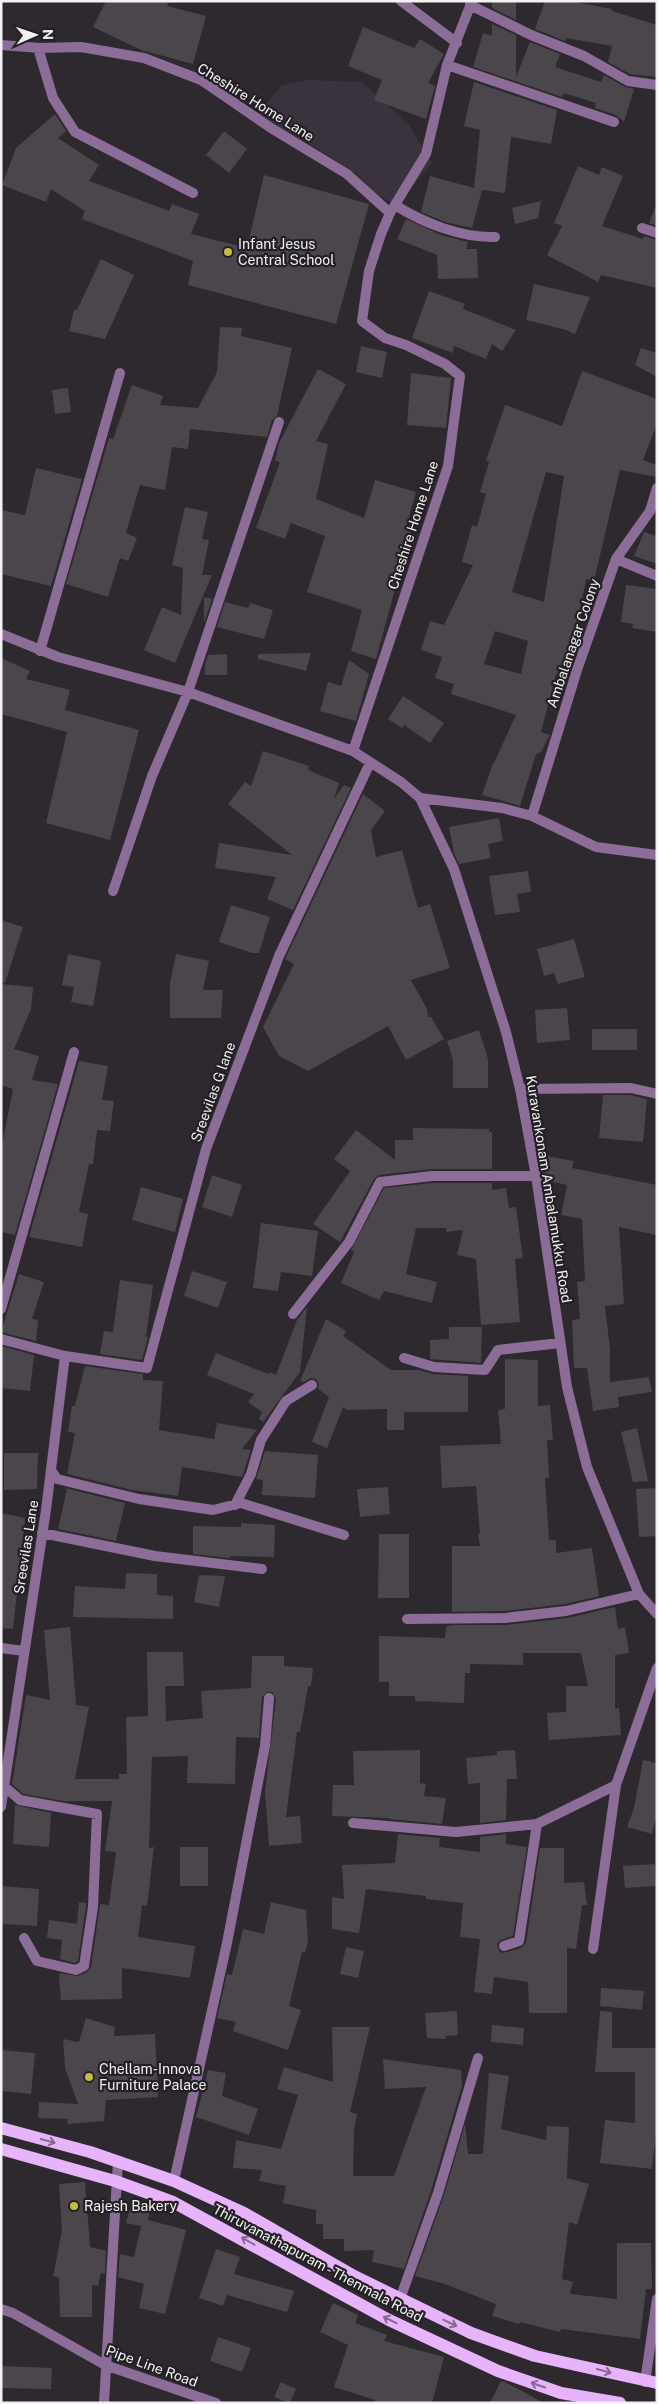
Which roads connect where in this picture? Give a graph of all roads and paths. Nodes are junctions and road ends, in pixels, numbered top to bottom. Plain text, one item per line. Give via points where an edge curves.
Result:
1 (401, 1) edge
2 (471, 3) edge
3 (458, 43) junction
4 (1, 45) edge
5 (38, 48) junction
6 (448, 65) junction
7 (657, 85) edge
8 (614, 122) dead end
9 (193, 193) dead end
10 (393, 209) junction
11 (642, 228) dead end
12 (657, 233) edge
13 (495, 237) dead end
14 (120, 373) dead end
15 (279, 422) dead end
16 (656, 489) edge
17 (616, 559) junction
18 (657, 576) edge
19 (1, 634) edge
20 (40, 651) junction
21 (188, 692) junction
22 (353, 750) junction
23 (370, 763) junction
24 (420, 798) junction
25 (532, 816) junction
26 (657, 855) edge
27 (113, 891) dead end
28 (74, 1052) dead end
29 (520, 1089) junction
30 (657, 1094) edge
31 (536, 1176) junction
32 (1, 1309) edge
33 (293, 1314) dead end
34 (1, 1339) edge
35 (560, 1343) junction
36 (65, 1356) junction
37 (404, 1358) dead end
38 (312, 1384) dead end
39 (51, 1470) junction
40 (235, 1505) junction
41 (42, 1533) junction
42 (344, 1534) dead end
43 (262, 1569) dead end
44 (639, 1594) junction
45 (657, 1614) edge
46 (407, 1619) dead end
47 (1, 1648) edge
48 (24, 1651) junction
49 (657, 1668) edge
50 (269, 1698) dead end
51 (616, 1785) junction
52 (5, 1787) junction
53 (1, 1807) edge
54 (353, 1823) dead end
55 (537, 1824) junction
56 (24, 1938) dead end
57 (504, 1946) dead end
58 (593, 1949) dead end
59 (478, 2058) dead end
60 (1, 2128) edge
61 (1, 2149) edge
62 (118, 2161) junction
63 (115, 2181) junction
64 (174, 2181) junction
65 (400, 2299) junction
66 (657, 2299) edge
67 (1, 2309) edge
68 (105, 2365) junction
69 (651, 2383) edge
70 (104, 2403) edge
71 (216, 2403) edge
72 (620, 2403) edge

1 - 3 street
2 - 3 street, Cheshire Home Lane
2 - 7 street via 531,35 584,56 628,81
3 - 6 street, Cheshire Home Lane
4 - 5 street, Cheshire Home Lane
5 - 9 street via 52,98 75,132
5 - 10 street, Cheshire Home Lane via 81,47 144,58 201,80 347,174
6 - 8 street
6 - 10 street, Cheshire Home Lane via 426,154
10 - 13 street via 469,234
10 - 22 street, Cheshire Home Lane via 380,234 369,271 362,321 385,338 445,364 460,376 448,466
11 - 12 street
14 - 20 street
15 - 21 street
16 - 17 street, Ambalanagar Colony via 650,511
17 - 18 street
17 - 25 street, Ambalanagar Colony via 577,670
19 - 20 street, Kuravankonam Ambalamukku Road
20 - 21 street, Kuravankonam Ambalamukku Road
21 - 22 street, Kuravankonam Ambalamukku Road
21 - 27 street via 152,776
22 - 23 street, Kuravankonam Ambalamukku Road
23 - 24 street, Kuravankonam Ambalamukku Road via 402,782
23 - 36 street, Sreevilas G lane via 279,956 206,1149 147,1368
24 - 25 street via 502,808
24 - 29 street, Kuravankonam Ambalamukku Road via 454,869 506,1032
25 - 26 street via 596,847
28 - 32 street
29 - 30 street via 630,1088
29 - 31 street, Kuravankonam Ambalamukku Road
31 - 33 street via 432,1176 380,1182 348,1242
31 - 35 street, Kuravankonam Ambalamukku Road
34 - 36 street
35 - 37 street via 498,1350 485,1370 434,1367
35 - 44 street, Kuravankonam Ambalamukku Road via 567,1387 587,1467
36 - 39 street, Sreevilas Lane
38 - 40 street via 286,1401 261,1440 251,1474
39 - 40 street via 57,1479 139,1499 213,1510
39 - 41 street, Sreevilas Lane
40 - 42 street via 241,1503
41 - 43 street via 155,1556
41 - 48 street, Sreevilas Lane
44 - 45 street, Kuravankonam Ambalamukku Road
44 - 46 street via 566,1612 505,1618
47 - 48 street
48 - 52 street, Sreevilas Lane
49 - 51 street
50 - 64 street via 266,1746 231,1924
51 - 55 street
51 - 58 street
52 - 53 street, Sreevilas Lane
52 - 56 street via 20,1800 97,1814 93,1907 84,1966 76,1970 38,1961
54 - 55 street via 456,1832
55 - 57 street via 519,1942
59 - 65 street via 438,2193
60 -> 62 main road
61 - 63 main road, Thiruvanathapuram - Thenmala Road
62 - 63 street
62 - 64 main road
63 - 68 street
72 -> 63 main road, Thiruvanathapuram - Thenmala Road via 561,2393 498,2371 389,2320 173,2202
64 - 65 main road via 244,2213
65 -> 69 main road via 471,2333 535,2356
66 - 69 street
67 - 68 street, Pipe Line Road
68 - 70 street
68 - 71 street, Pipe Line Road

